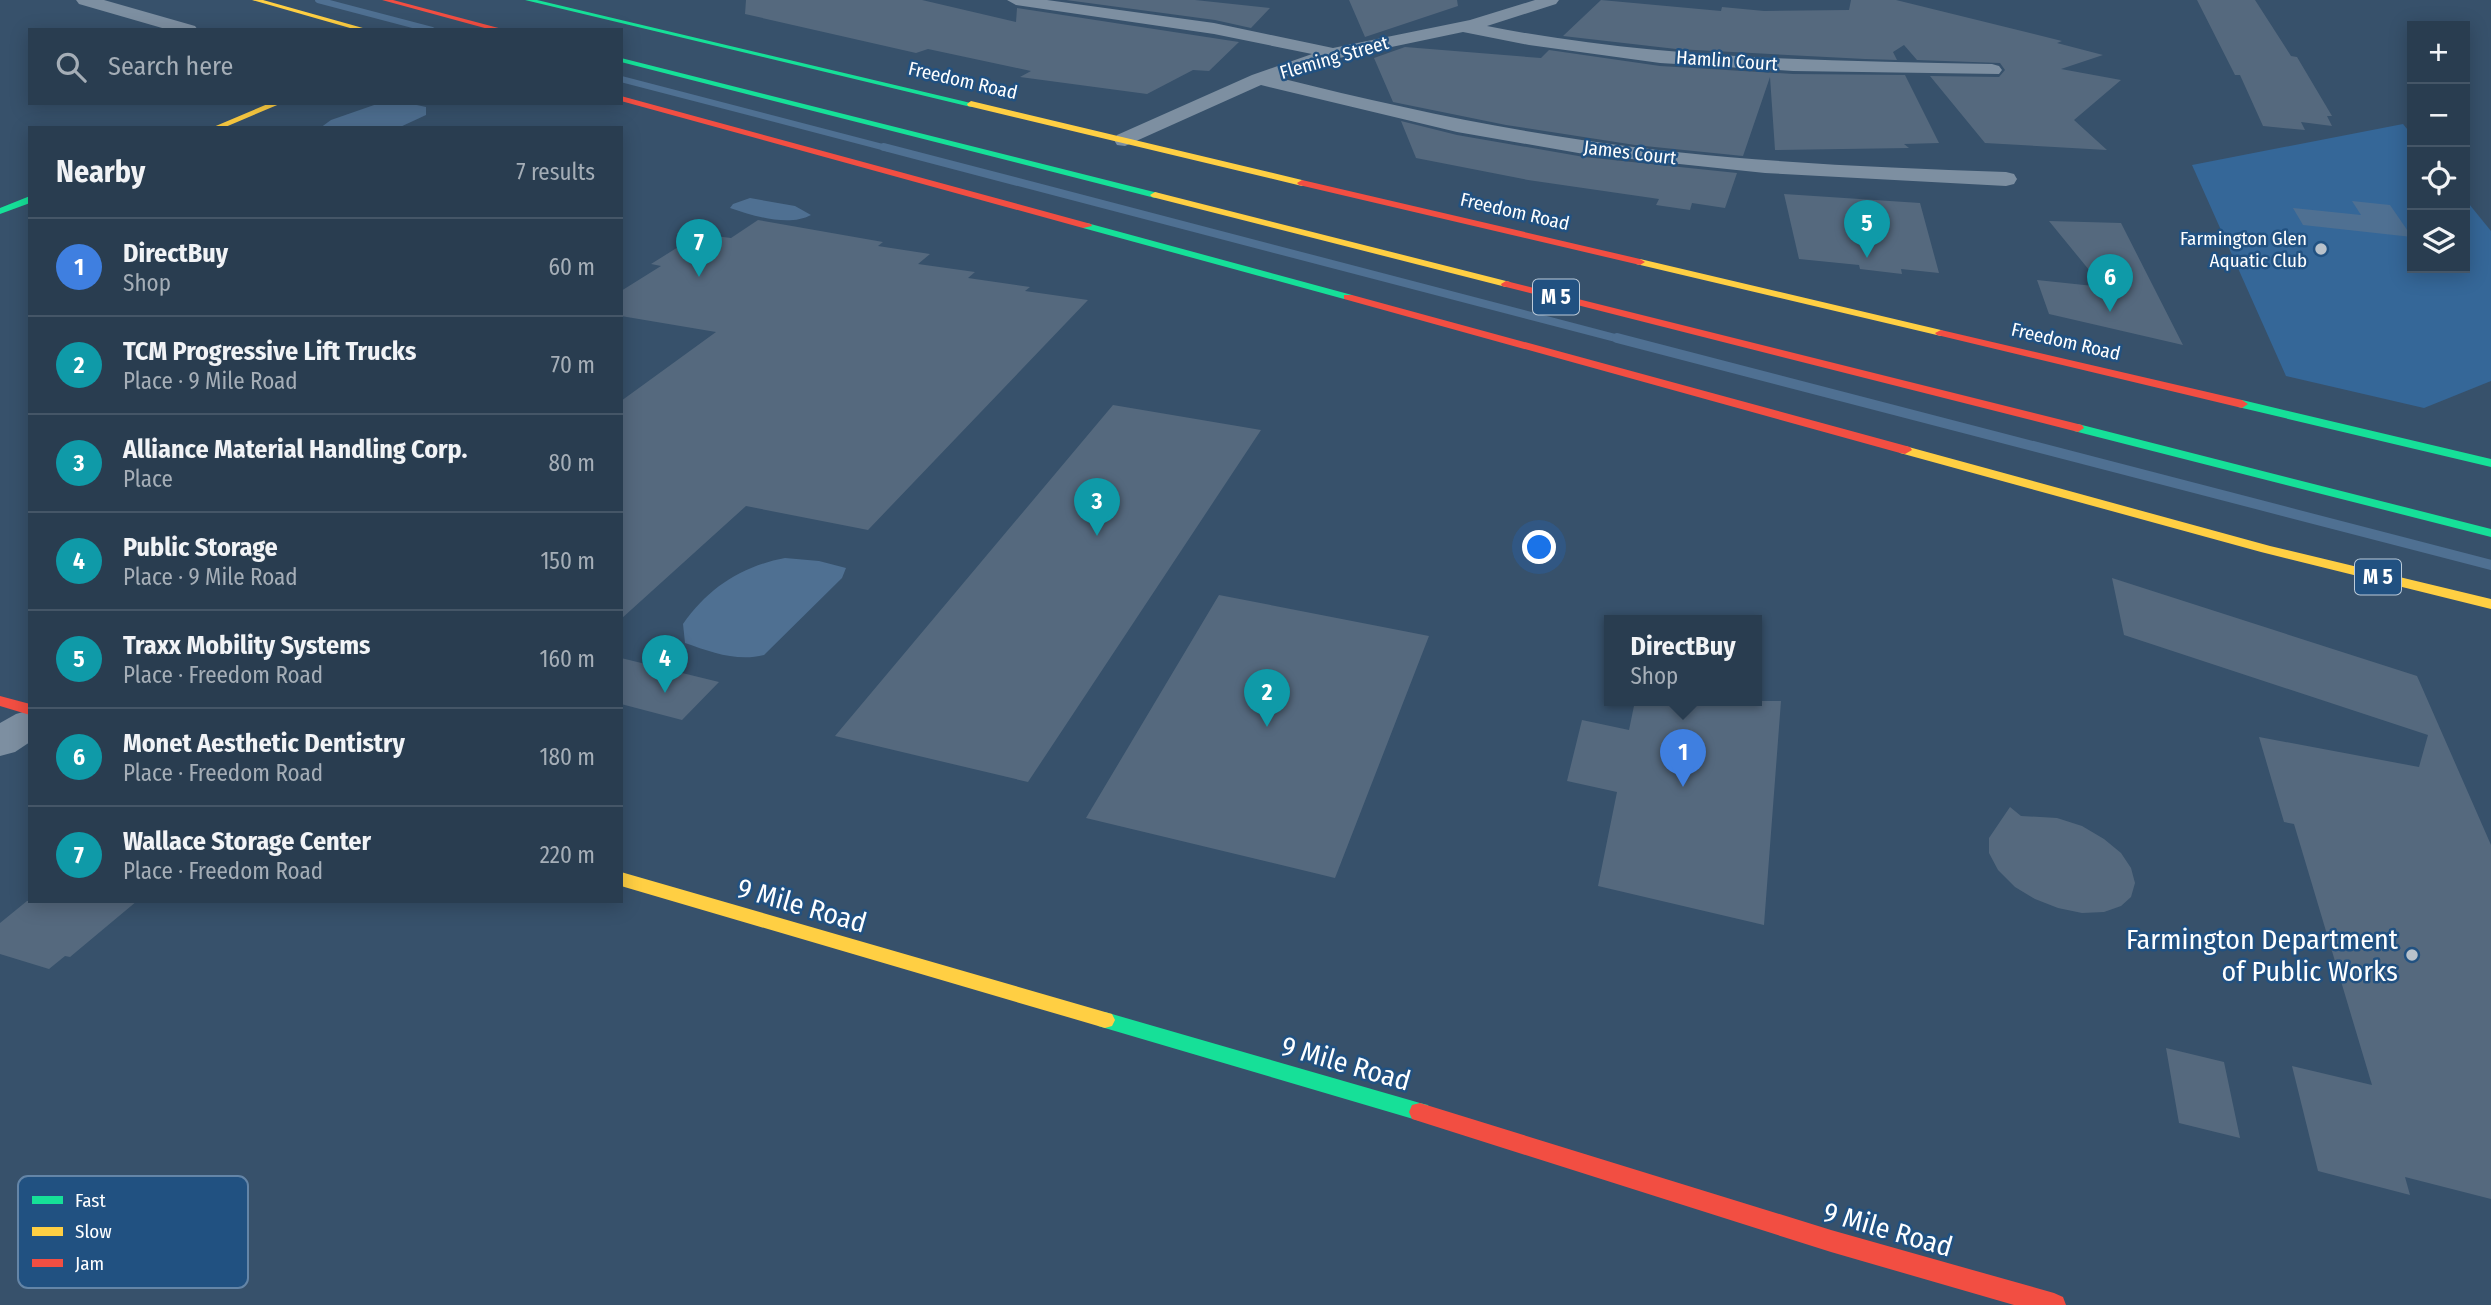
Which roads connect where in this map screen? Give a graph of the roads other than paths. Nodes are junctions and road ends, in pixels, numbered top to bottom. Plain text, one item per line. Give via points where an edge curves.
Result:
1 (85, 0) edge
2 (255, 0) edge
3 (385, 0) edge
4 (1016, 0) edge
5 (1550, 0) edge
6 (541, 1) edge
7 (1464, 27) junction
8 (182, 28) edge
9 (359, 28) edge
10 (494, 28) edge
11 (1332, 54) junction
12 (623, 61) edge
13 (1992, 69) dead end
14 (1259, 79) junction
15 (623, 99) edge
16 (273, 105) edge
17 (220, 126) edge
18 (1125, 140) junction
19 (2006, 179) dead end
20 (28, 200) edge
21 (0, 211) edge
22 (2491, 463) edge
23 (2491, 533) edge
24 (2266, 549) junction
25 (2491, 604) edge
26 (2441, 609) dead end
27 (0, 701) edge
28 (28, 709) edge
29 (28, 724) edge
30 (0, 742) edge
31 (623, 880) edge
32 (2054, 1305) edge

1 - 8 street
2 - 9 main road
3 - 10 main road
4 - 11 street via 1240,32
5 - 7 street, Fleming Street
6 - 18 main road, Freedom Road
7 - 11 street, Fleming Street
7 - 13 street, Hamlin Court via 1681,57 1819,67
11 - 14 street, Fleming Street
12 - 23 main road, M 5
14 - 18 street, Fleming Street
14 - 19 street, James Court via 1498,133 1666,158 1829,172
15 - 24 main road, M 5
16 - 17 main road
18 - 22 main road, Freedom Road
20 - 21 main road
24 - 25 main road, M 5
24 - 26 main road
27 - 28 main road
29 - 30 street
31 - 32 main road, 9 Mile Road via 1469,1126 1831,1241

